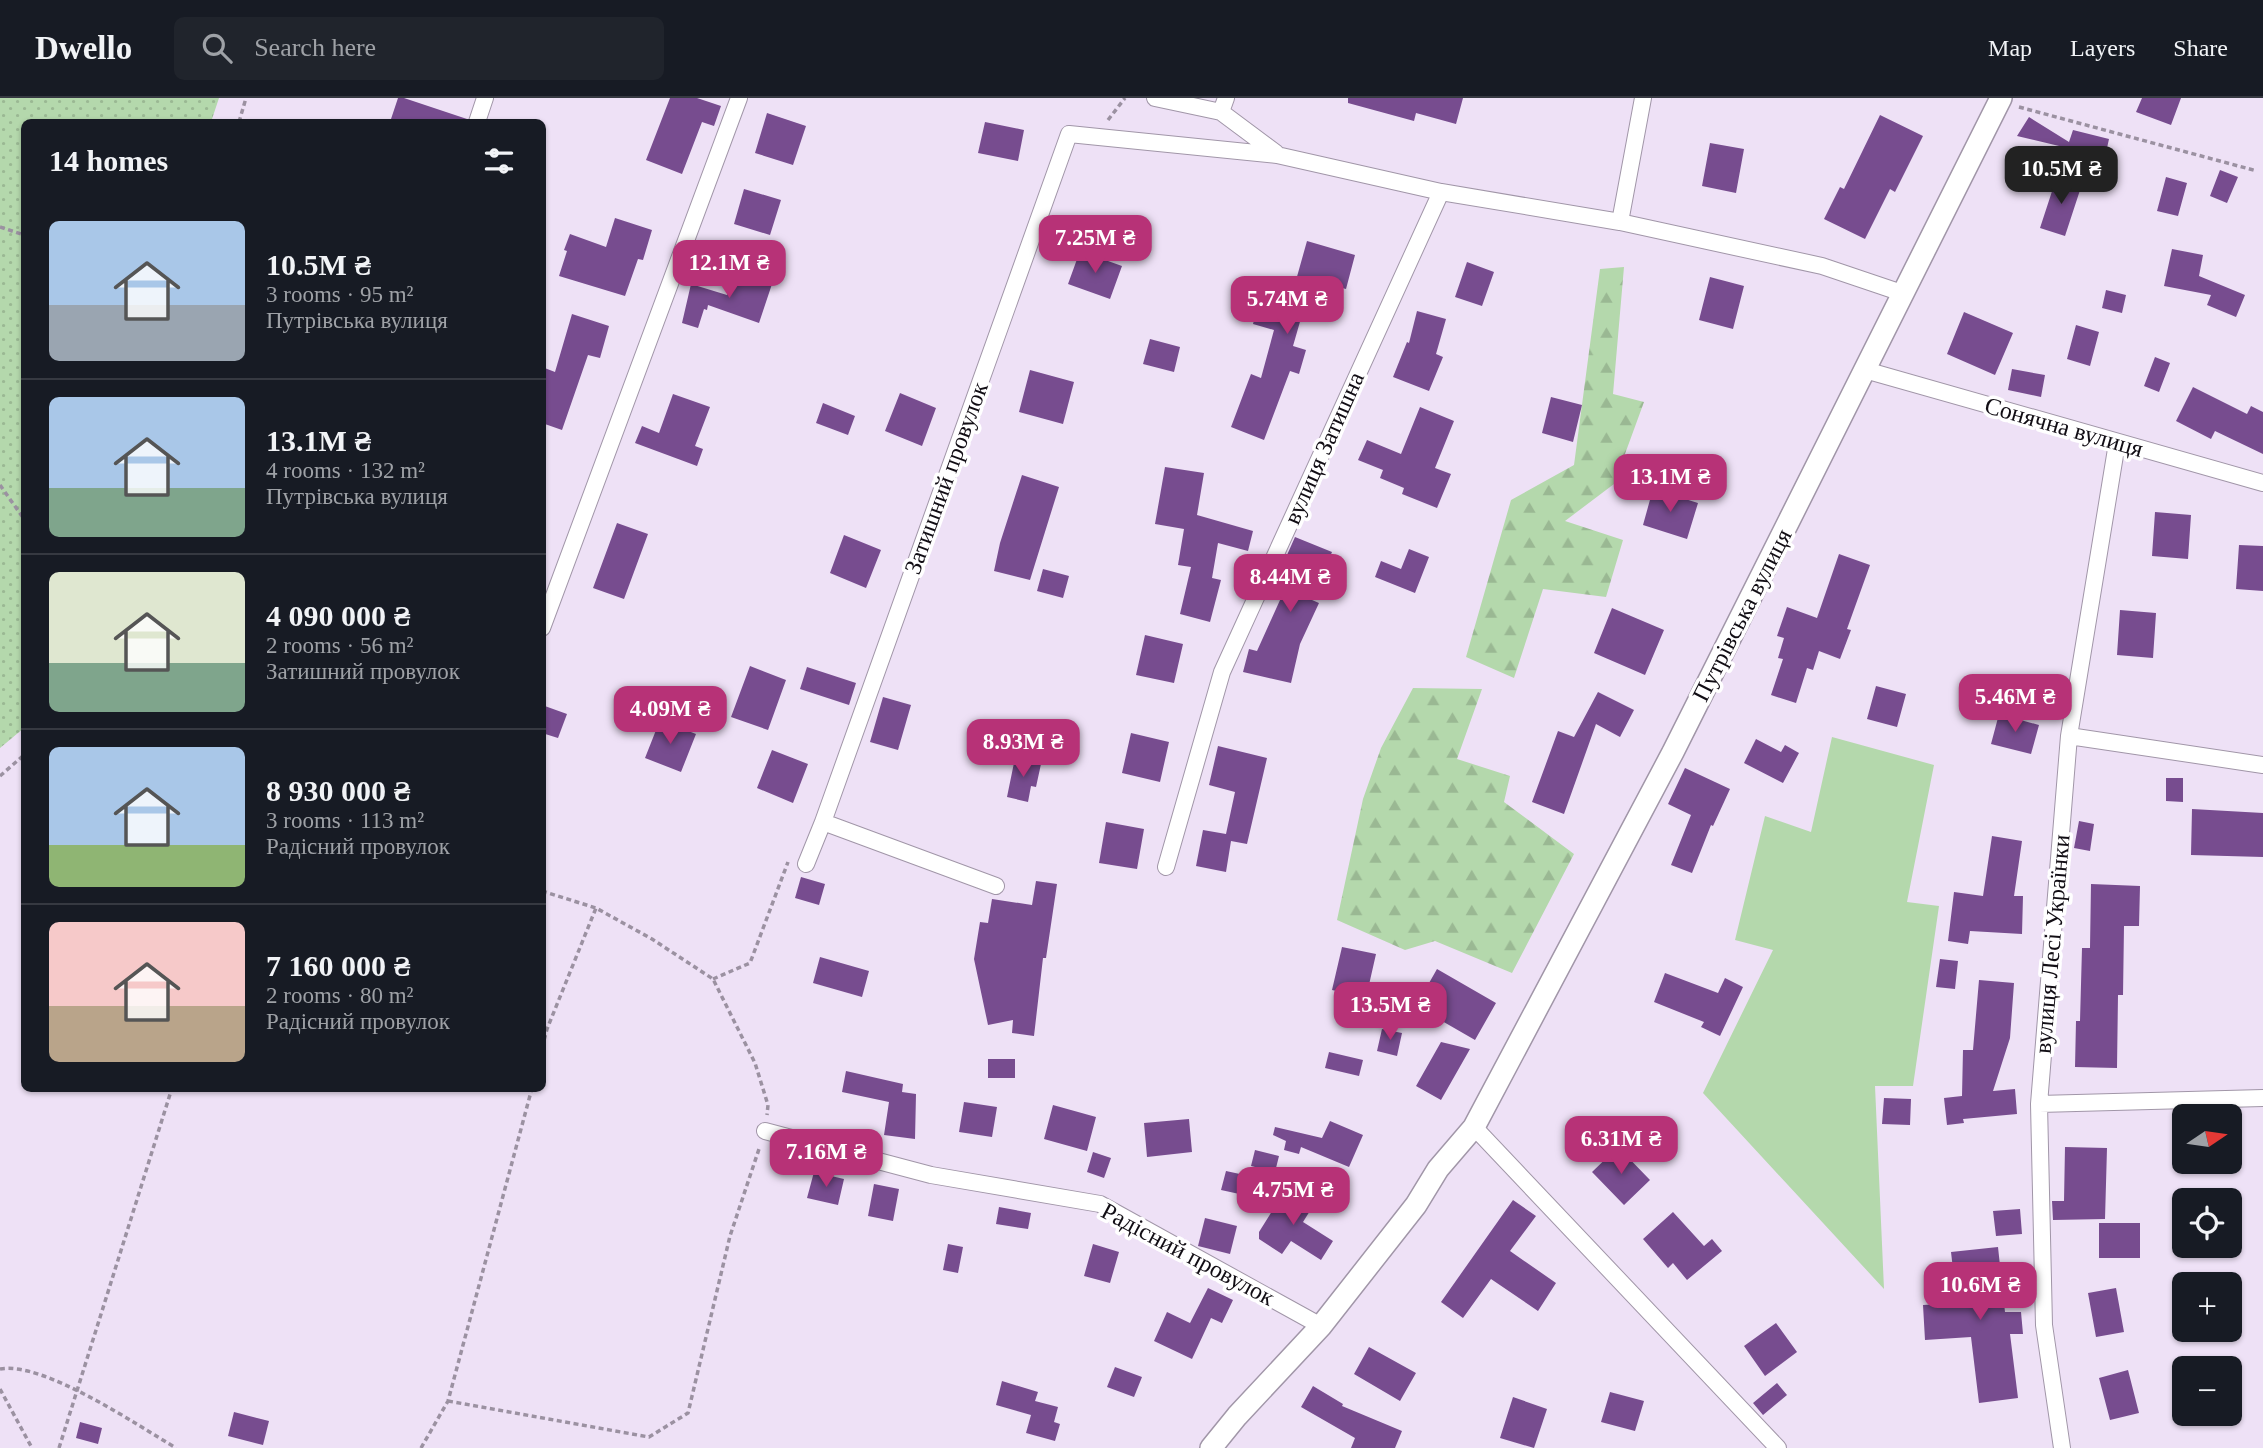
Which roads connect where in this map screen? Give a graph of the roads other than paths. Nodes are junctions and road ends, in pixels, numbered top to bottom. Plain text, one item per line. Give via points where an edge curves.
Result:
1 (485, 98) edge
2 (739, 98) edge
3 (1155, 98) edge
4 (1643, 98) edge
5 (2000, 99) edge
6 (1224, 105) edge
7 (478, 119) edge
8 (1278, 155) junction
9 (1441, 192) junction
10 (1620, 222) junction
11 (1902, 293) junction
12 (1865, 370) junction
13 (2117, 443) junction
14 (2263, 483) edge
15 (546, 617) edge
16 (2069, 736) junction
17 (2263, 765) edge
18 (823, 822) junction
19 (806, 864) road end
20 (1166, 867) dead end
21 (996, 886) dead end
22 (2263, 1098) edge
23 (2039, 1104) junction
24 (1474, 1127) junction
25 (765, 1131) road end
26 (1321, 1325) junction
27 (1211, 1448) edge
28 (1778, 1448) edge
29 (2062, 1448) edge

1 - 7 street
2 - 15 street
3 - 6 street
4 - 10 street
5 - 11 main road, Путрівська вулиця
6 - 8 street
8 - 9 street
8 - 18 street, Затишний провулок via 1069,134
9 - 10 street
9 - 20 street, вулиця Затишна via 1222,671
10 - 11 street via 1822,266
11 - 12 main road, Путрівська вулиця
12 - 13 street, Сонячна вулиця
12 - 24 main road, Путрівська вулиця via 1673,752
13 - 14 street, Сонячна вулиця
13 - 16 street, вулиця Лесі Українки
16 - 17 street
16 - 23 street, вулиця Лесі Українки
18 - 19 street
18 - 21 street
22 - 23 street
23 - 29 street, вулиця Лесі Українки via 2044,1325
24 - 26 main road, Путрівська вулиця
24 - 28 street
25 - 26 street, Радісний провулок via 931,1175 1100,1204
26 - 27 main road, Путрівська вулиця

